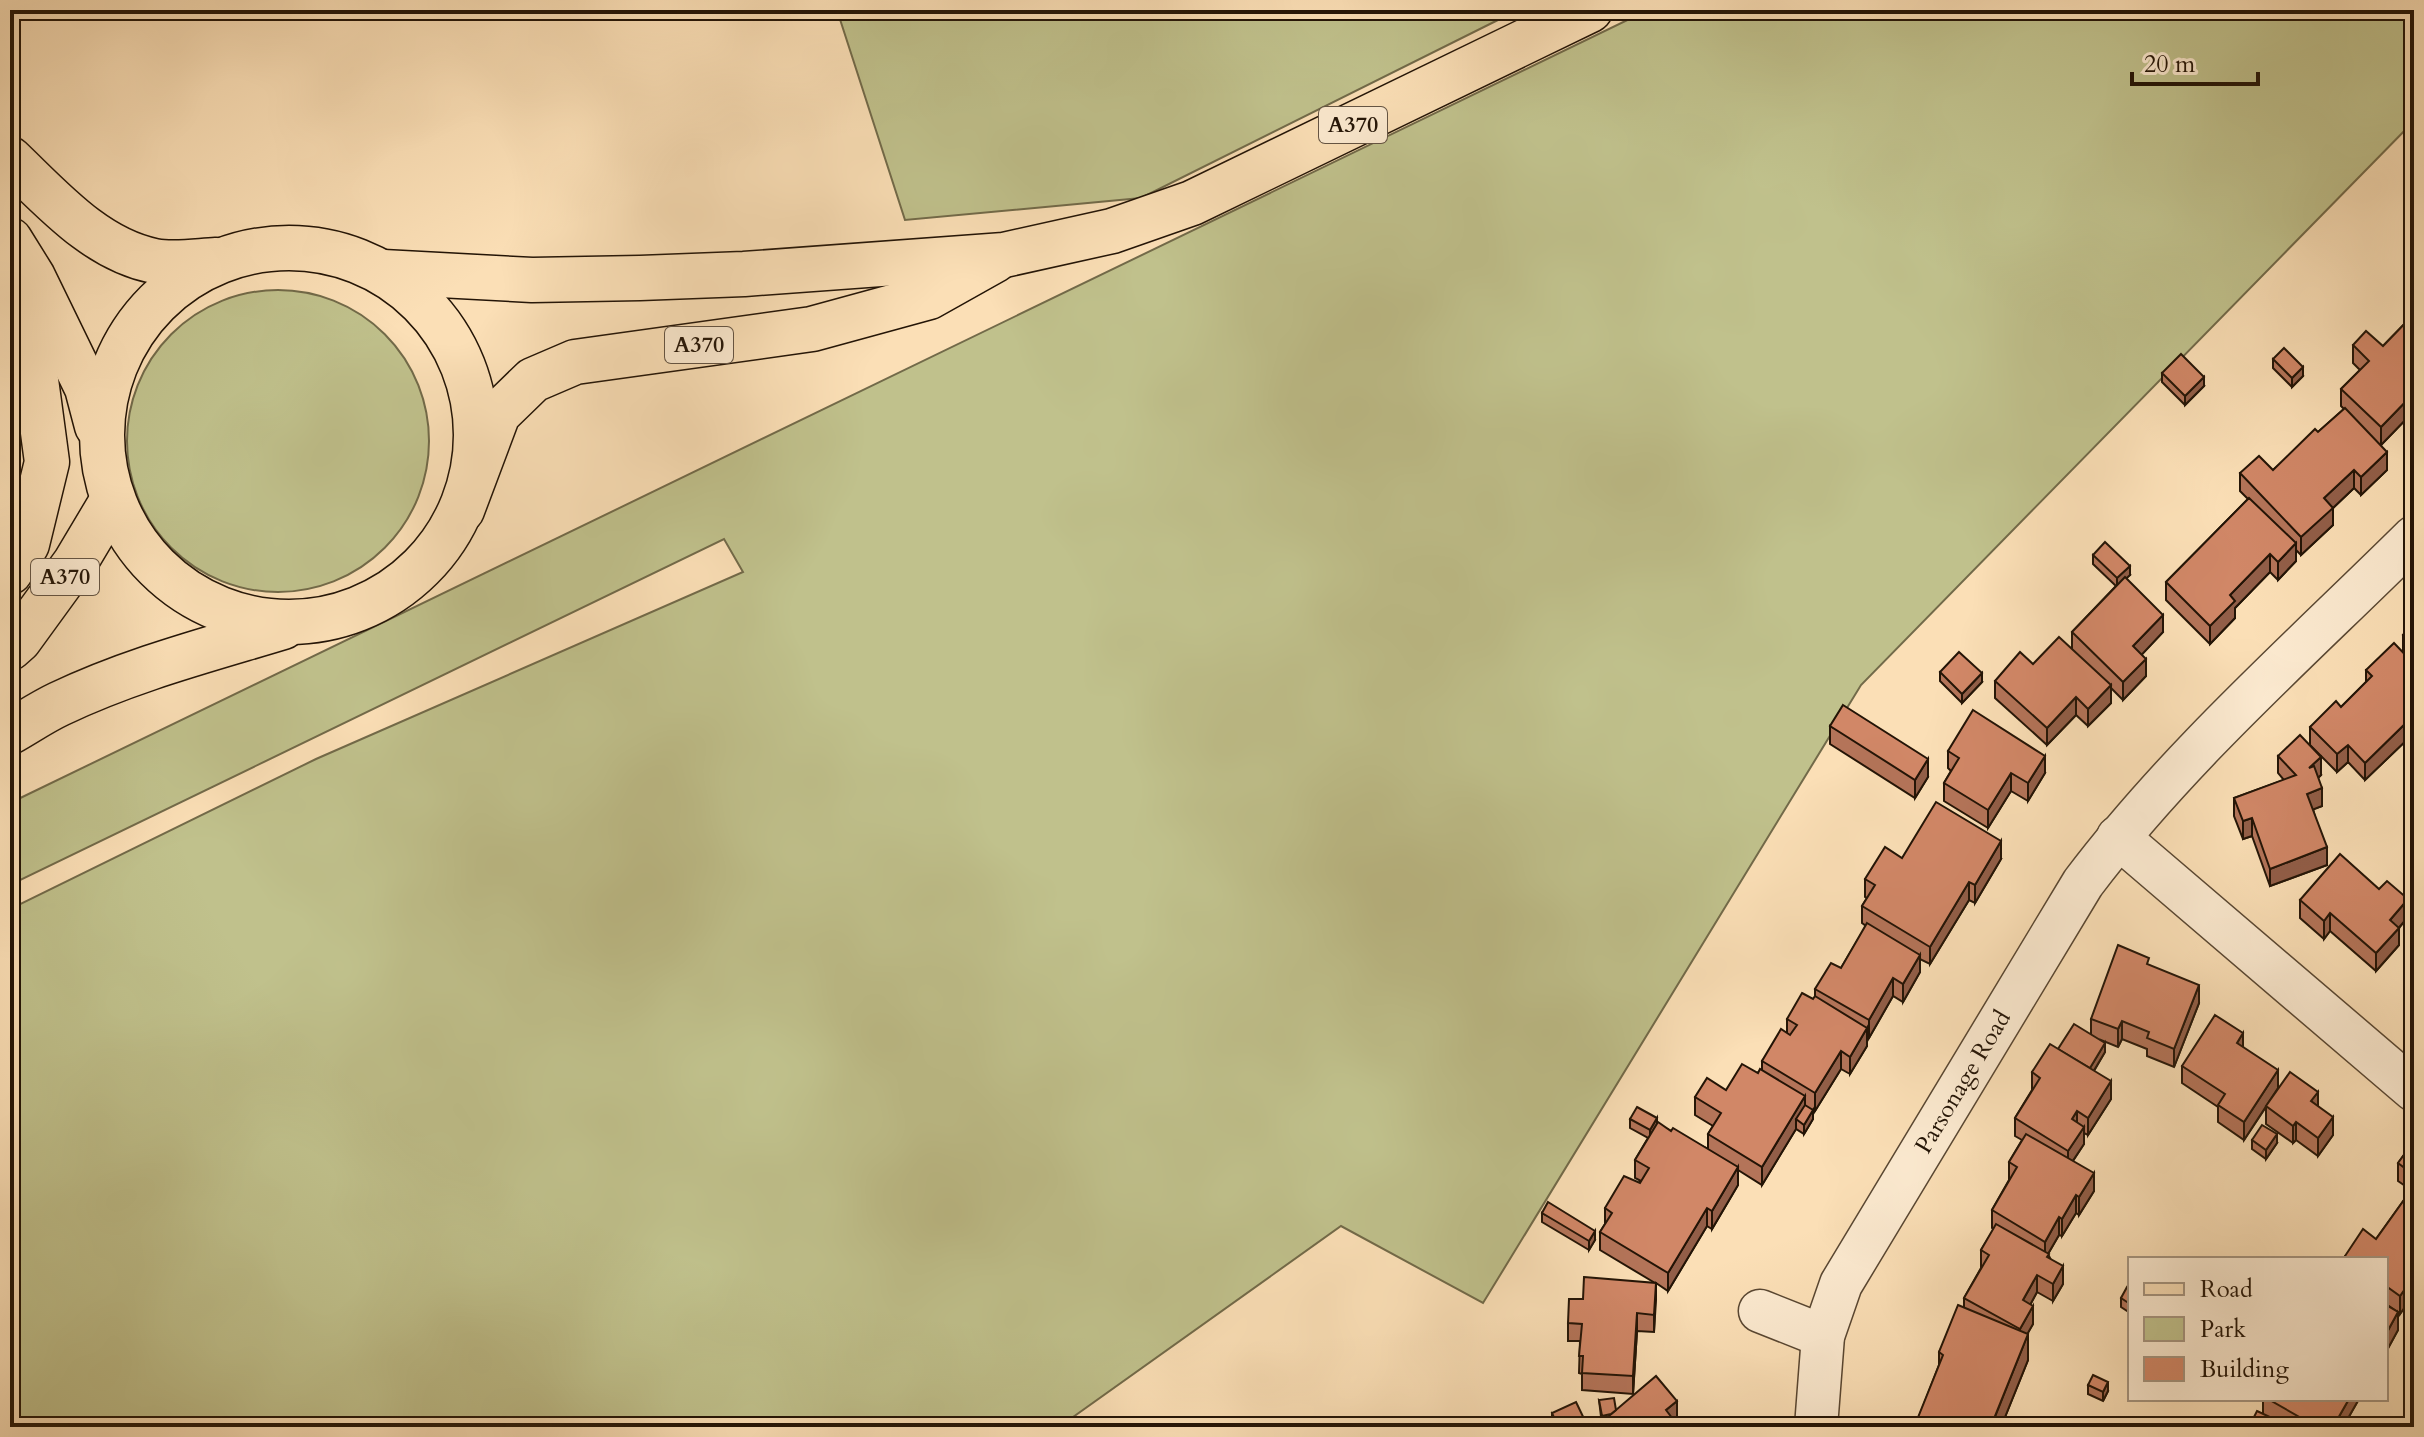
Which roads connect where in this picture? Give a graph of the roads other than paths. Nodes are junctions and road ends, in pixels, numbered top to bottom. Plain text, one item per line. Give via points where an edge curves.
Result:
1 (1590, 10) edge
2 (10, 159) edge
3 (10, 240) edge
4 (1004, 255) junction
5 (218, 260) junction
6 (383, 272) junction
7 (10, 308) edge
8 (100, 440) junction
9 (112, 501) junction
10 (462, 510) junction
11 (2414, 537) edge
12 (10, 572) edge
13 (297, 623) junction
14 (10, 648) edge
15 (10, 732) edge
16 (2118, 837) junction
17 (2414, 1090) edge
18 (1760, 1311) dead end
19 (1823, 1336) junction
20 (1816, 1427) edge

1 - 4 main road, A370 via 1192,203 1112,231
2 - 5 main road via 76,222 114,246 156,262
3 - 8 main road via 87,388
4 - 6 main road, A370 via 640,278 532,280
4 - 10 main road, A370 via 929,297 812,329 575,362 533,380 498,414
5 - 6 main road via 274,247 330,251
5 - 8 main road via 169,289 131,331 108,383
6 - 10 main road via 435,316 468,376 477,444
7 - 12 main road via 34,365 47,462 27,544
8 - 9 main road
9 - 13 main road via 141,552 185,591 239,616
9 - 14 main road, A370 via 75,563
10 - 13 main road via 434,555 396,590 349,613
11 - 16 street, Parsonage Road via 2186,762
13 - 15 main road via 110,683
16 - 17 street
16 - 19 street, Parsonage Road via 2083,883 1841,1284
18 - 19 street
19 - 20 street, Parsonage Road

